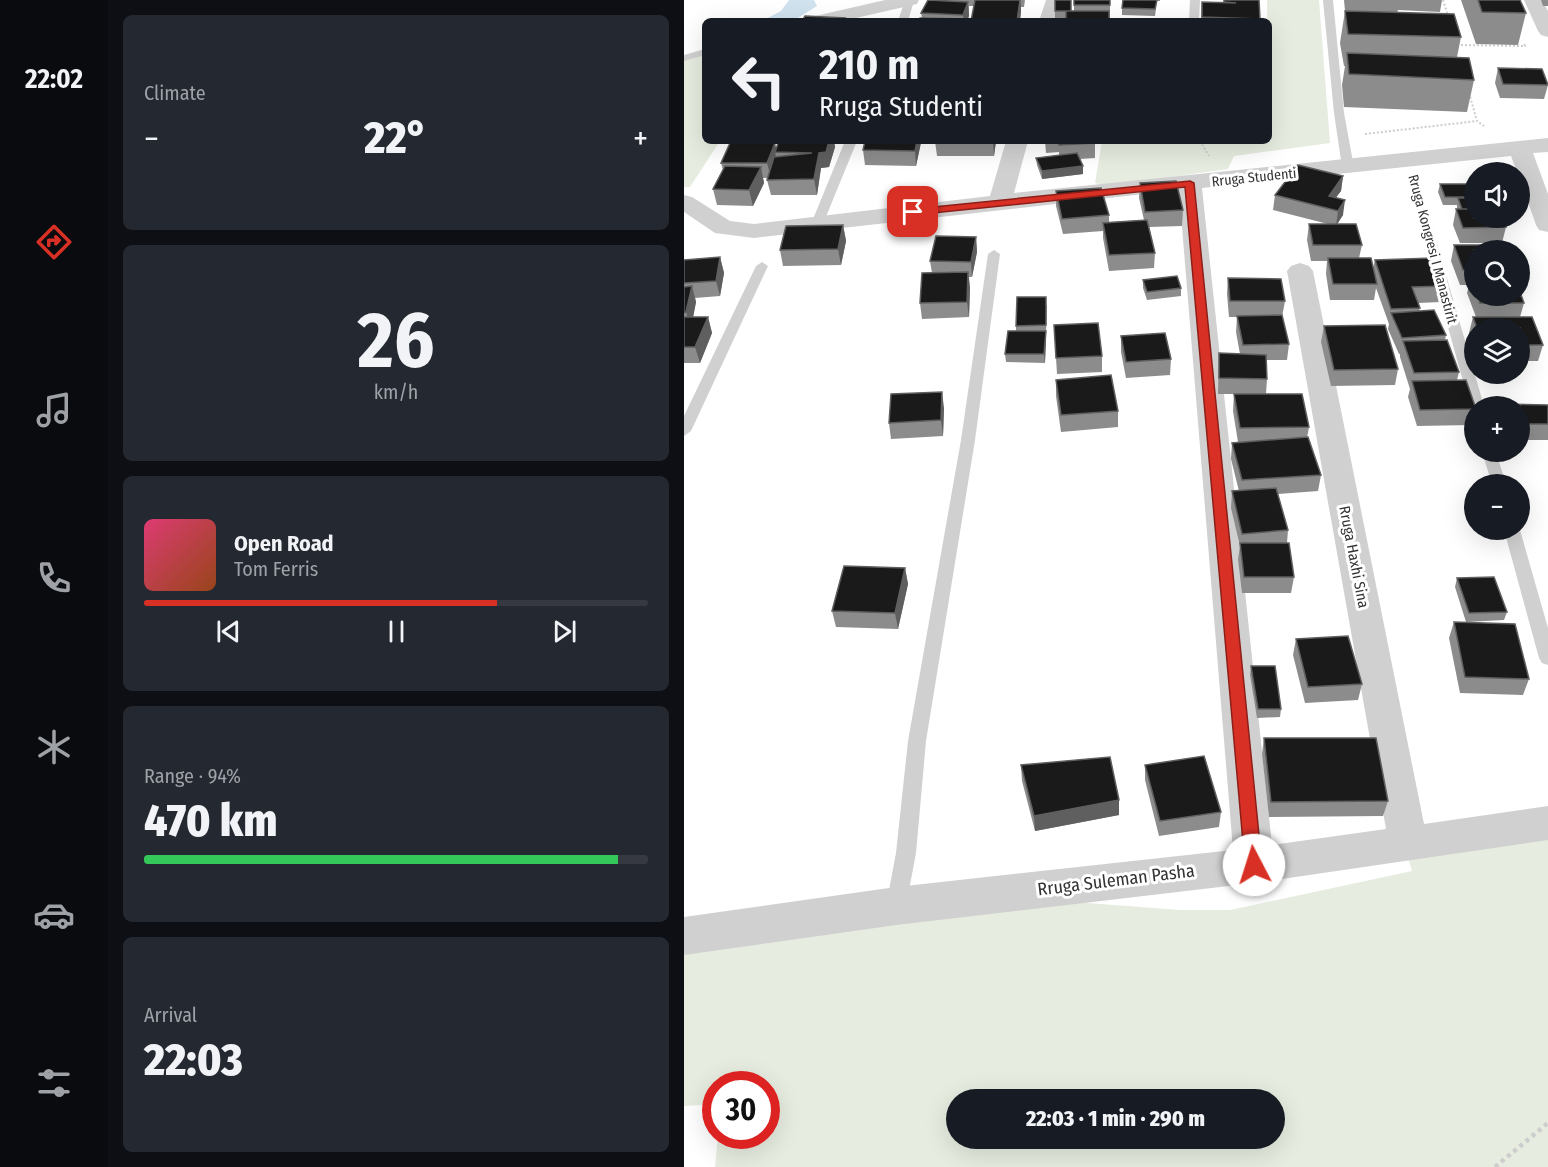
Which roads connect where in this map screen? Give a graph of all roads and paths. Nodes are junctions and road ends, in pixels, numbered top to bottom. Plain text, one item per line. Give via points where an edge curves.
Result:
1 (910, 0) edge
2 (1055, 0) edge
3 (1196, 0) edge
4 (1328, 0) edge
5 (1443, 0) edge
6 (1539, 7) edge
7 (832, 18) edge
8 (904, 18) edge
9 (1050, 18) edge
10 (1194, 18) edge
11 (1450, 22) edge
12 (1548, 32) edge
13 (1521, 37) edge
14 (702, 53) edge
15 (1459, 55) edge
16 (684, 58) edge
17 (1468, 89) edge
18 (1477, 121) junction
19 (1491, 130) dead end
20 (1343, 136) junction
21 (850, 144) edge
22 (1016, 144) edge
23 (1548, 145) edge
24 (1519, 147) junction
25 (1408, 161) junction
26 (1348, 167) junction
27 (1190, 183) junction
28 (684, 202) edge
29 (1000, 202) junction
30 (817, 224) junction
31 (1548, 225) edge
32 (1426, 227) joint
33 (994, 254) dead end
34 (762, 266) dead end
35 (1300, 271) dead end
36 (1474, 396) edge
37 (684, 431) edge
38 (1515, 540) edge
39 (1548, 658) edge
40 (1548, 823) edge
41 (1408, 842) junction
42 (1254, 865) junction
43 (896, 906) junction
44 (684, 936) edge
45 (1548, 1123) edge
46 (1495, 1167) edge

1 - 7 street
1 - 8 lane
2 - 9 street
3 - 10 lane
4 - 20 lane
5 - 11 path
6 - 12 street
13 - 15 path via 1525,46 1456,44
14 - 16 lane
17 - 18 path
18 - 19 path
18 - 20 path
20 - 26 lane
21 - 30 lane
22 - 29 street
23 - 24 street, Rruga Studenti
24 - 25 street, Rruga Studenti
24 - 31 street
25 - 26 street, Rruga Studenti
25 - 32 path, Rruga Kongresi I Manastirit
26 - 27 street, Rruga Studenti
27 - 29 street, Rruga Studenti
27 - 42 street
28 - 30 street, Rruga Studenti via 724,228 781,229
29 - 30 street, Rruga Studenti
32 - 36 lane, Rruga Kongresi I Manastirit
33 - 43 lane via 968,440 917,741 906,853
34 - 37 lane
35 - 41 street, Rruga Haxhi Sina
38 - 39 lane
40 - 41 street, Rruga Suleman Pasha
41 - 42 street, Rruga Suleman Pasha
42 - 43 street, Rruga Suleman Pasha
43 - 44 street, Rruga Suleman Pasha
45 - 46 path

